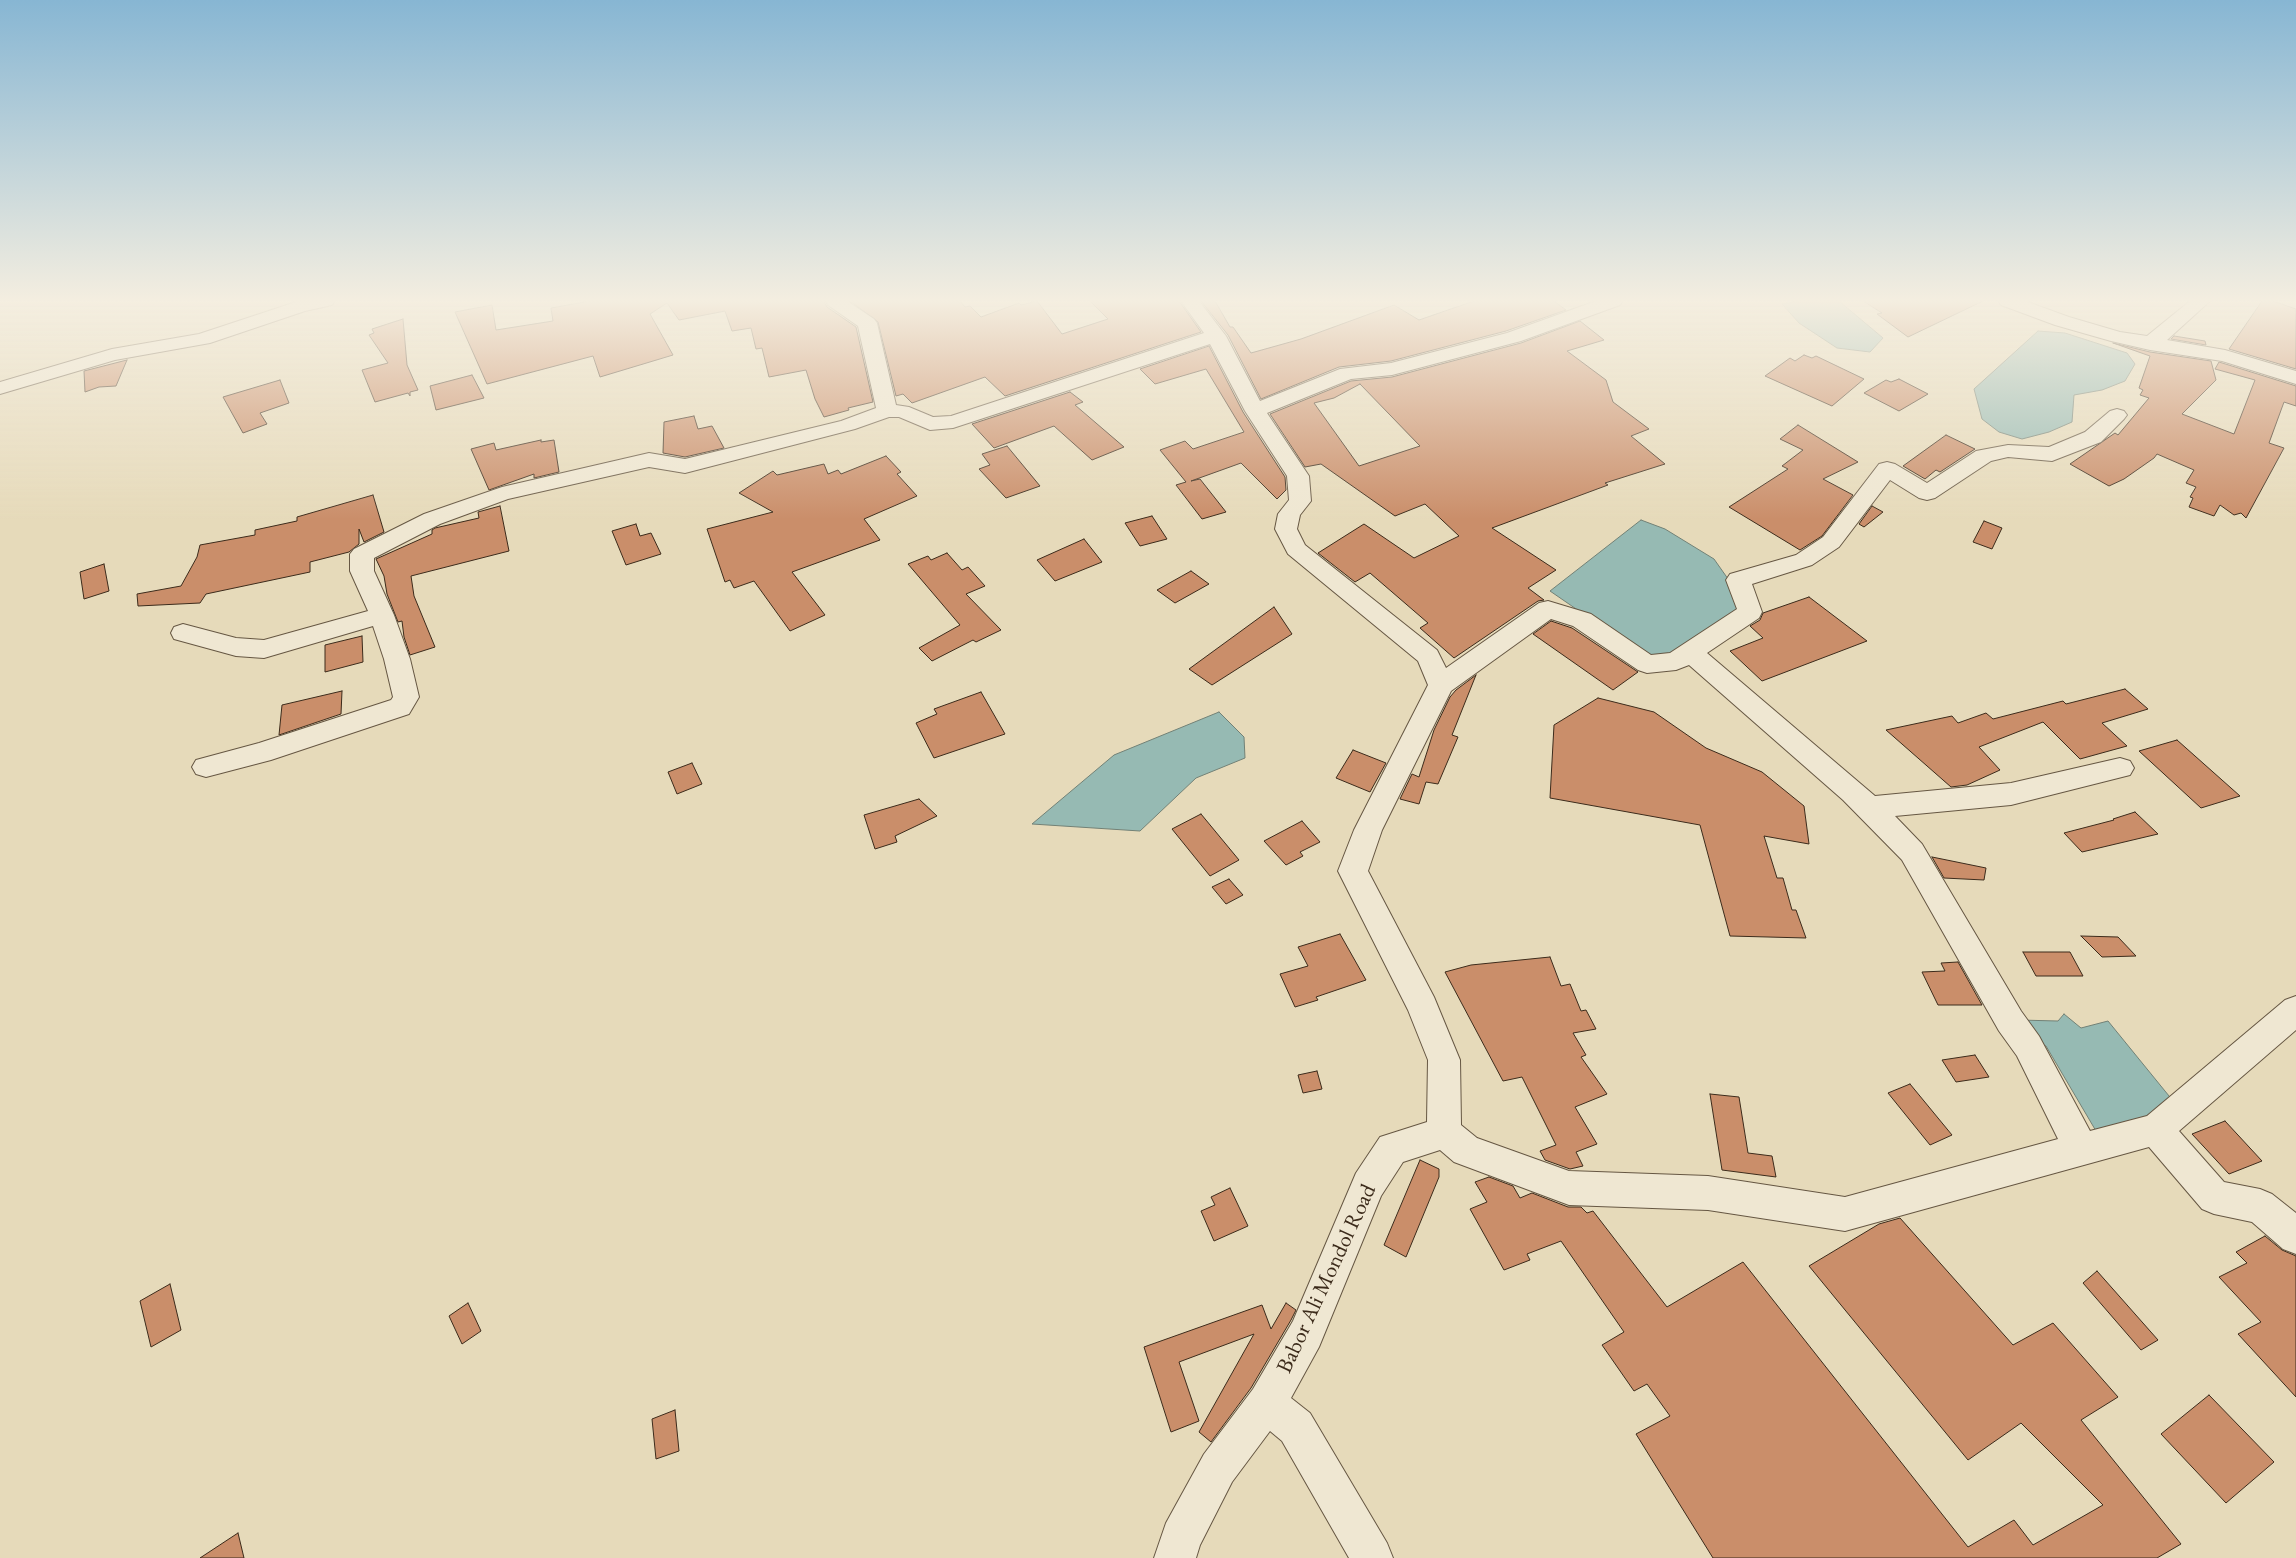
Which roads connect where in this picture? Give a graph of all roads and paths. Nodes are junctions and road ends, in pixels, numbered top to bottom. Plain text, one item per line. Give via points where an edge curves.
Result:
1 (49, 374) edge
2 (878, 374) edge
3 (1101, 374) edge
4 (1236, 374) edge
5 (1345, 374) edge
6 (2282, 374) edge
7 (2296, 378) edge
8 (0, 388) edge
9 (1255, 411) junction
10 (887, 412) junction
11 (2116, 416) dead end
12 (382, 614) junction
13 (183, 632) dead end
14 (1690, 652) junction
15 (1441, 686) junction
16 (206, 767) dead end
17 (2120, 768) dead end
18 (1869, 808) junction
19 (2296, 1010) edge
20 (2156, 1129) junction
21 (1444, 1132) junction
22 (2081, 1150) junction
23 (2296, 1236) edge
24 (1267, 1403) junction
25 (1175, 1558) edge
26 (1372, 1558) edge

1 - 8 street
2 - 10 street
3 - 10 street via 953,422 930,424 902,411
4 - 9 street
5 - 9 street
6 - 7 street
9 - 15 street via 1298,476 1300,501 1289,514 1286,529 1296,549 1428,656
10 - 12 street via 685,466 649,460 502,494 432,519 362,554 362,571
11 - 14 street via 2093,437 2052,454 2008,450 1984,456 1926,493 1887,469 1831,542 1804,560 1738,580 1750,612
12 - 13 street via 264,649 236,647
12 - 16 street via 406,697 400,707 261,753
14 - 15 street via 1676,661 1647,664 1582,620 1548,609
14 - 18 street
15 - 21 street via 1368,830 1353,871 1423,1007 1444,1060
17 - 18 street via 2011,794
18 - 22 street via 1912,852 2010,1021 2028,1046
19 - 20 street
20 - 22 street
20 - 23 street via 2214,1197 2260,1206
21 - 22 street via 1466,1150 1569,1188 1708,1193 1845,1214
21 - 24 street, Babor Ali Mondol Road via 1392,1149 1368,1186 1306,1334
24 - 25 street, Babor Ali Mondol Road via 1218,1468 1181,1538
24 - 26 street via 1296,1427

